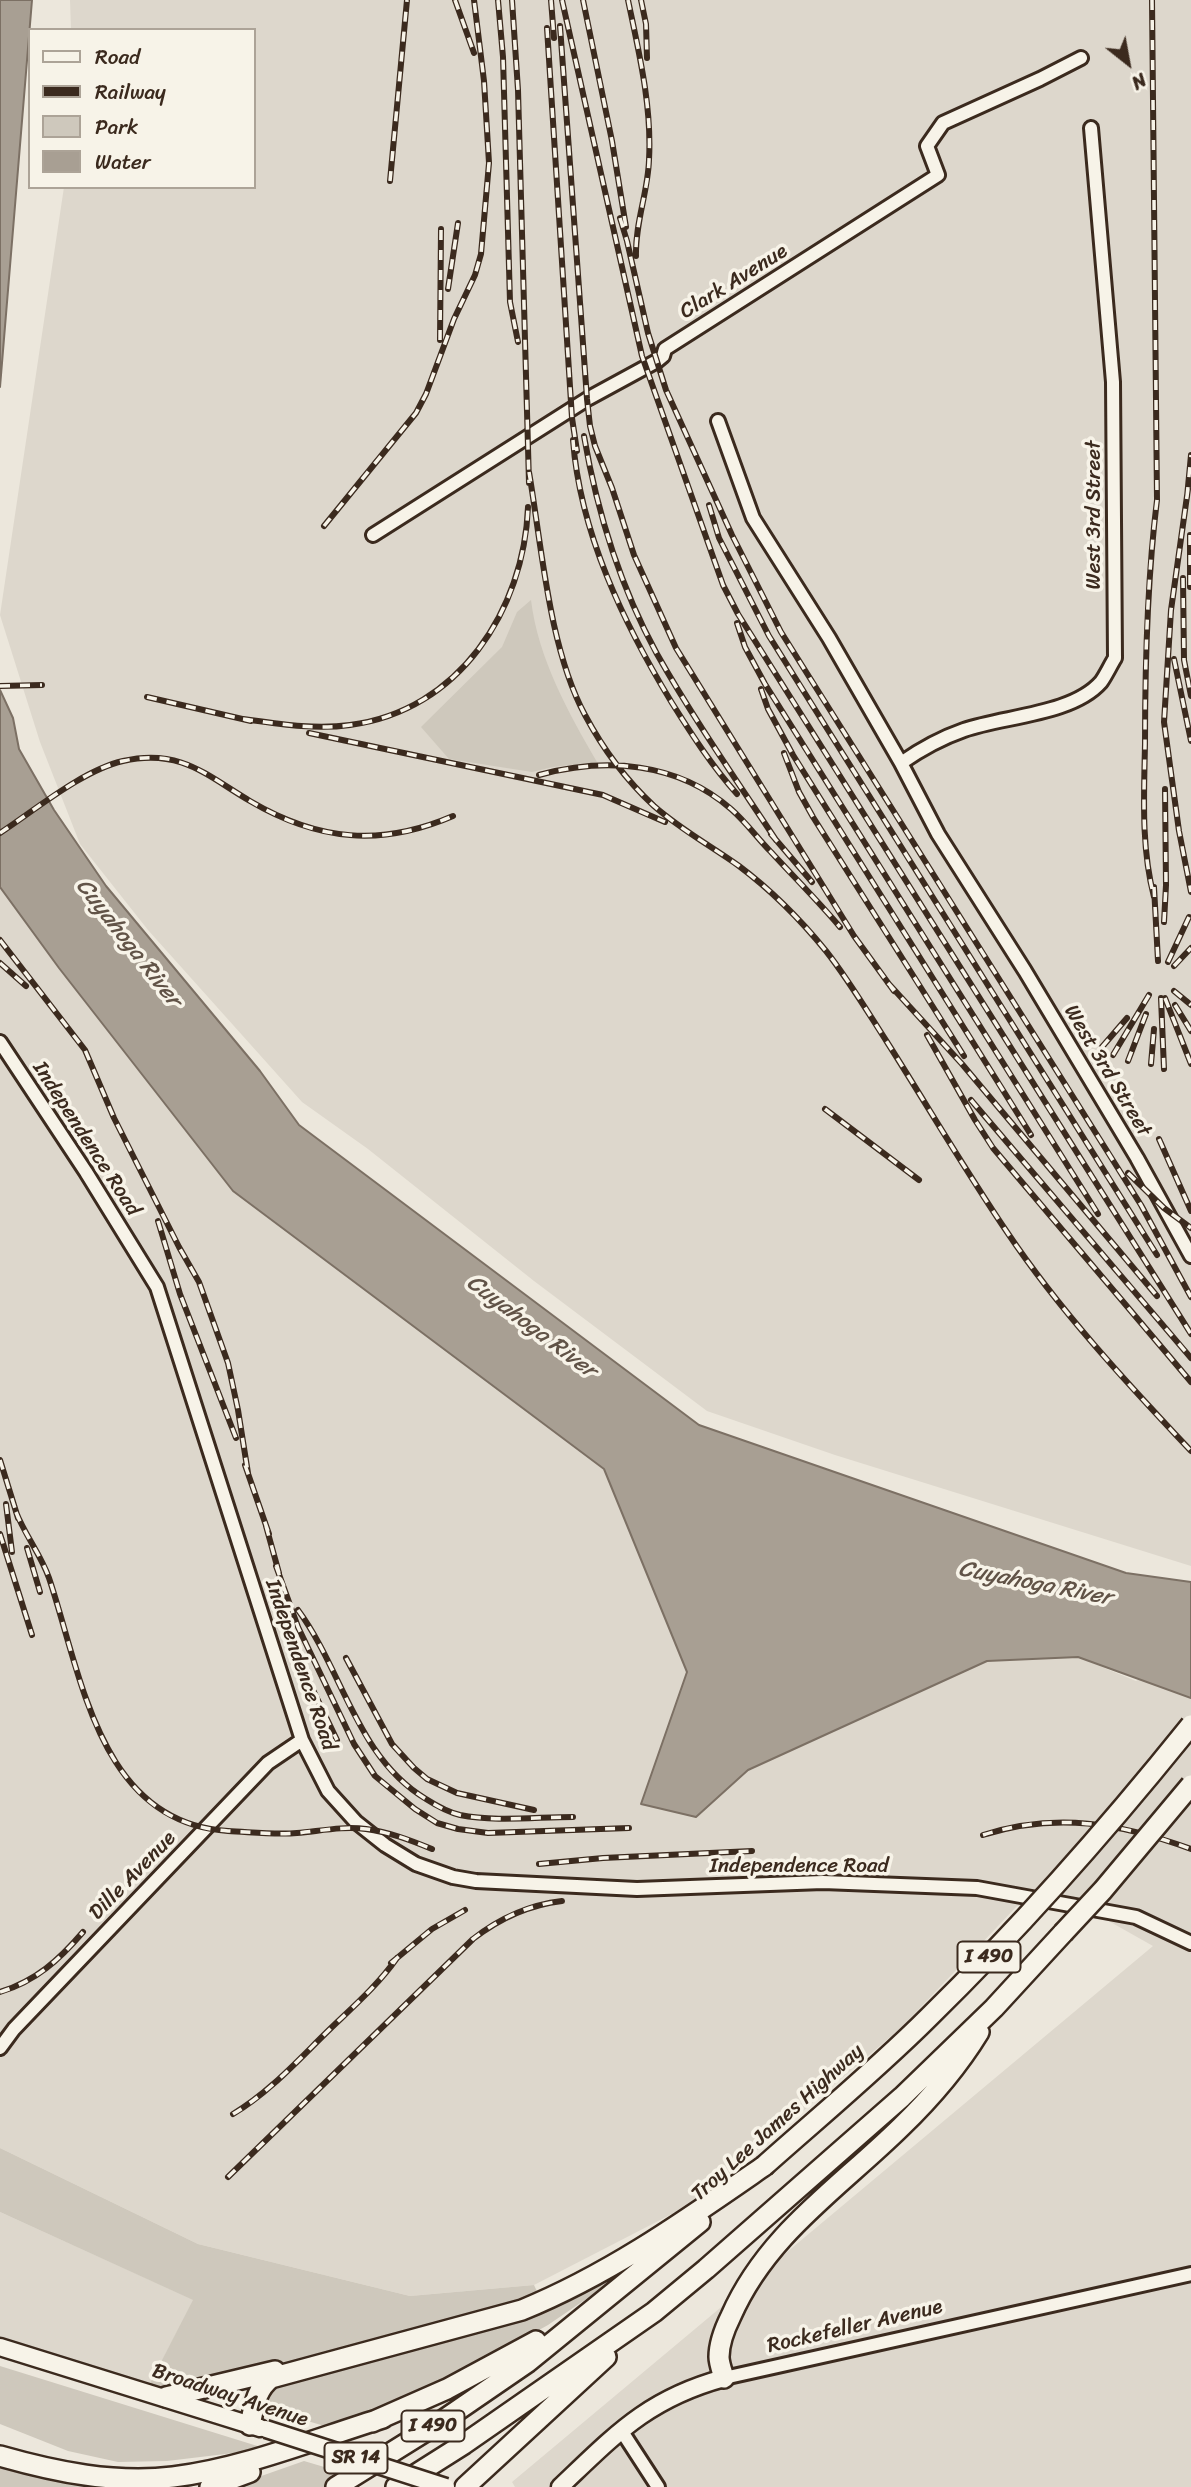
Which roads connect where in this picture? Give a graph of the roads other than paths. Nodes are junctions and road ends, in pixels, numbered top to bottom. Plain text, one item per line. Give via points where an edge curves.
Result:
1 (1081, 58) dead end
2 (1091, 128) dead end
3 (718, 421) dead end
4 (373, 535) dead end
5 (901, 763) junction
6 (0, 1042) edge
7 (1191, 1256) edge
8 (1191, 1725) edge
9 (302, 1740) junction
10 (1191, 1786) edge
11 (1191, 1943) edge
12 (993, 2008) junction
13 (0, 2048) edge
14 (764, 2166) junction
15 (1191, 2274) edge
16 (654, 2312) junction
17 (0, 2347) edge
18 (520, 2359) junction
19 (324, 2362) junction
20 (724, 2378) junction
21 (166, 2397) junction
22 (383, 2417) junction
23 (258, 2427) junction
24 (621, 2430) junction
25 (0, 2456) edge
26 (210, 2487) edge
27 (336, 2487) edge
28 (396, 2487) edge
29 (446, 2487) edge
30 (465, 2487) edge
31 (560, 2487) edge
32 (658, 2487) edge

1 - 4 street, Clark Avenue via 943,122 927,146 938,176 665,349 657,361 589,398
2 - 5 street, West 3rd Street via 1113,382 1115,658 1100,682 1080,697 1054,709 965,729 929,744
3 - 5 street, West 3rd Street via 753,518
5 - 7 street, West 3rd Street via 938,834 1025,971
6 - 9 street, Independence Road via 157,1287
8 - 14 highway, Troy Lee James Highway / I 490, bridge via 1060,1881 959,1987
9 - 11 street, Independence Road via 328,1791 364,1828 416,1864 453,1877 637,1889 823,1882 977,1888 1136,1917
9 - 13 street, Dille Avenue via 268,1763
10 - 12 highway, I 490, bridge via 1103,1890
12 - 16 highway, I 490 via 902,2097
12 - 20 highway via 960,2064 902,2126 792,2226 755,2271 723,2333 719,2357
14 - 18 highway, Troy Lee James Highway / I 490 via 639,2274
14 - 19 highway via 613,2266 555,2297 522,2310
15 - 20 street, Rockefeller Avenue
16 - 28 highway, I 490
16 - 30 highway
17 - 21 main road, Broadway Avenue / SR 14
18 - 22 highway
18 - 27 highway, I 490 via 442,2421
19 - 21 highway
19 - 23 highway via 263,2384 256,2399
20 - 24 main road, Rockefeller Avenue via 680,2392 647,2409
21 - 23 main road, Broadway Avenue / SR 14
22 - 25 highway via 228,2467 173,2477 106,2478
22 - 26 highway
23 - 29 main road, Broadway Avenue / SR 14, bridge
24 - 31 main road, Rockefeller Avenue
24 - 32 street

